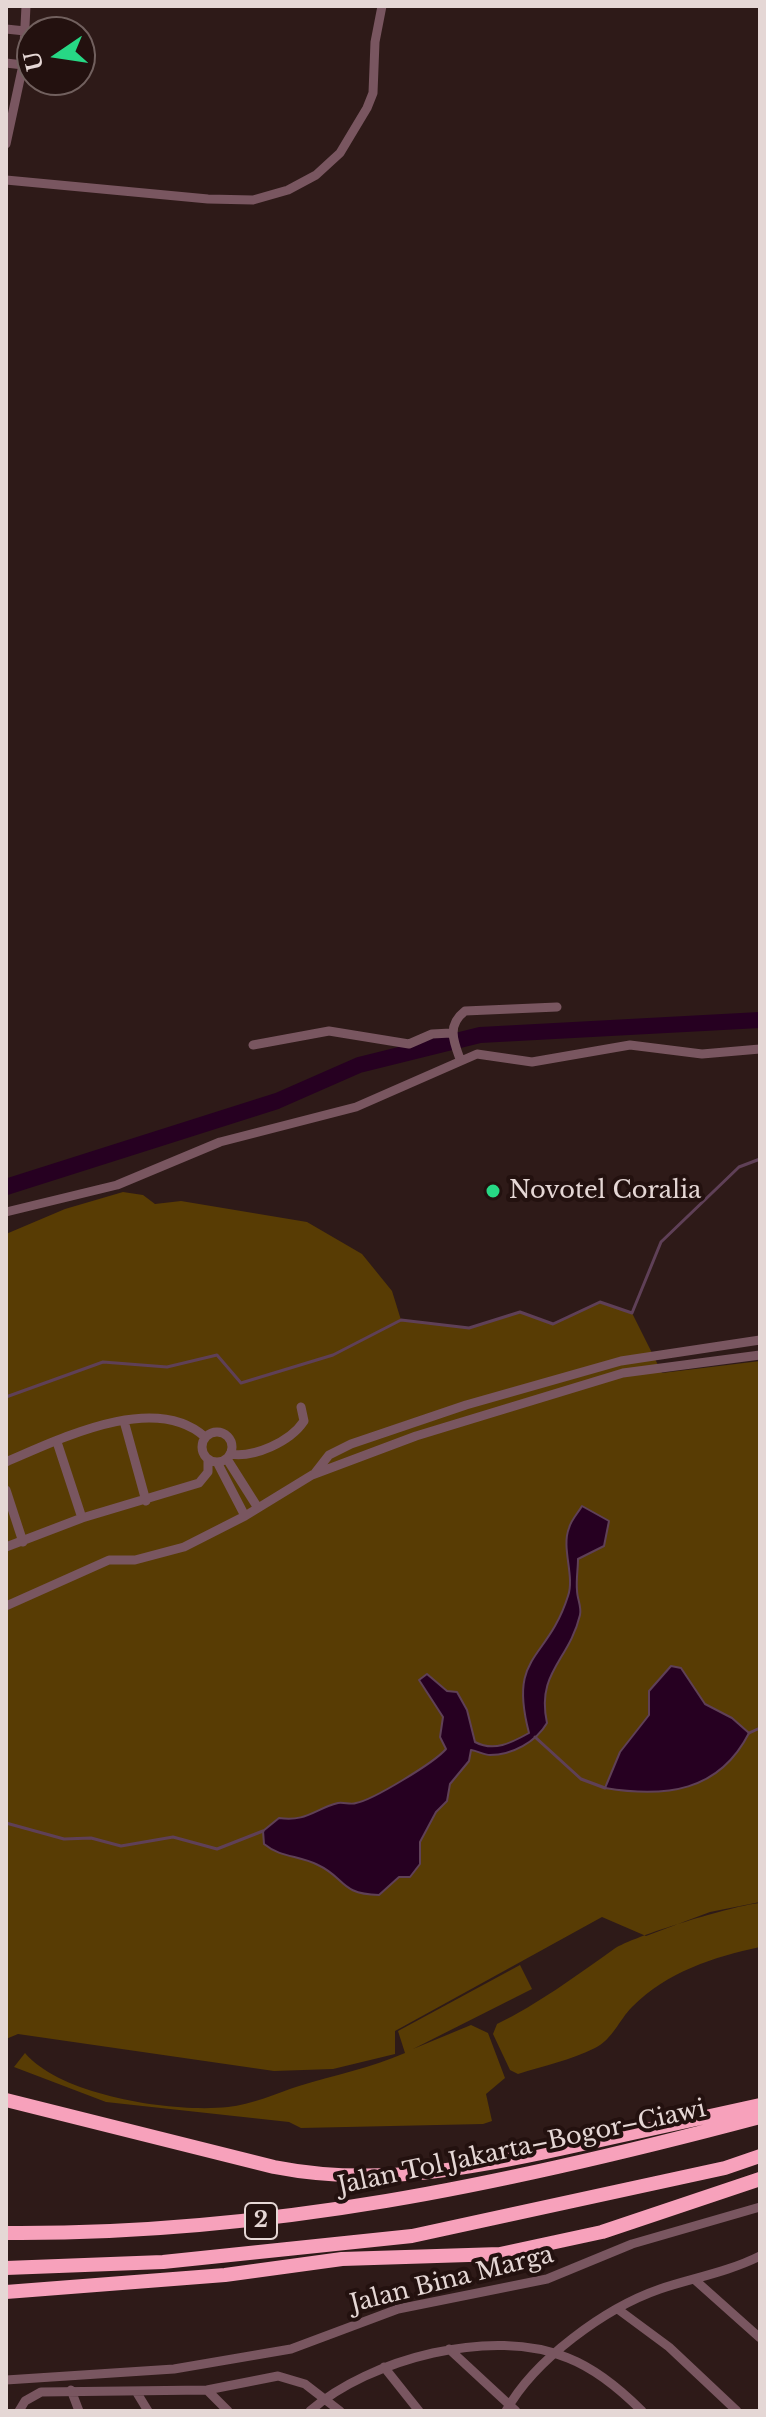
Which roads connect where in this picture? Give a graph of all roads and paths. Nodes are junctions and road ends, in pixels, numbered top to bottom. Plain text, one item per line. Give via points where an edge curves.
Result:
1 (382, 6) edge
2 (11, 102) edge
3 (7, 139) edge
4 (6, 180) edge
5 (557, 1007) dead end
6 (452, 1035) junction
7 (253, 1045) dead end
8 (760, 1049) edge
9 (459, 1055) junction
10 (6, 1212) edge
11 (760, 1340) edge
12 (726, 1344) junction
13 (760, 1355) edge
14 (728, 1359) junction
15 (621, 1361) junction
16 (623, 1373) junction
17 (301, 1407) dead end
18 (124, 1421) junction
19 (205, 1437) junction
20 (57, 1442) junction
21 (220, 1459) junction
22 (6, 1462) edge
23 (312, 1475) junction
24 (6, 1490) edge
25 (146, 1501) junction
26 (258, 1508) junction
27 (245, 1516) junction
28 (82, 1518) junction
29 (23, 1542) junction
30 (6, 1547) edge
31 (7, 1608) edge
32 (6, 2100) edge
33 (760, 2105) edge
34 (760, 2117) edge
35 (760, 2156) edge
36 (760, 2179) edge
37 (760, 2207) edge
38 (6, 2233) edge
39 (760, 2256) edge
40 (6, 2268) edge
41 (695, 2280) junction
42 (6, 2292) edge
43 (619, 2310) junction
44 (760, 2338) edge
45 (449, 2349) junction
46 (552, 2354) junction
47 (384, 2367) junction
48 (6, 2380) edge
49 (71, 2390) junction
50 (207, 2390) junction
51 (137, 2393) junction
52 (326, 2397) junction
53 (510, 2409) edge
54 (19, 2411) edge
55 (79, 2411) edge
56 (148, 2411) edge
57 (228, 2411) edge
58 (310, 2411) edge
59 (340, 2411) edge
60 (419, 2411) edge
61 (642, 2411) edge
62 (737, 2411) edge

1 - 4 street via 367,108 340,153 316,175 288,190 253,200 208,199
2 - 3 street
5 - 6 street via 470,1009 457,1018
6 - 7 street via 432,1034 409,1044 329,1031
6 - 9 street
8 - 9 street via 702,1054 630,1045 532,1062
9 - 10 street via 356,1107 220,1142 129,1181
11 - 12 street
12 - 14 street
12 - 15 street
13 - 14 street
14 - 16 street
15 - 16 street
15 - 23 street via 351,1444 329,1455
16 - 23 street via 471,1417
17 - 21 street via 304,1421 290,1435 257,1452
18 - 19 street via 181,1423
18 - 20 street via 95,1425
18 - 25 street
19 - 21 street via 201,1449
19 - 21 street via 216,1431 228,1436
20 - 22 street
20 - 28 street
21 - 25 street via 199,1483
21 - 26 street
21 - 27 street
23 - 26 street
24 - 29 street
25 - 28 street
26 - 27 street
27 - 31 street via 163,1554 109,1560
28 - 29 street
29 - 30 street
32 - 33 highway via 305,2174 385,2178 481,2166
34 - 38 highway, Jalan Tol Jakarta–Bogor–Ciawi / 2 via 512,2178 331,2213 181,2227
35 - 40 highway, 2 via 412,2236 163,2262
36 - 42 highway via 602,2232 500,2254 342,2259 225,2275
37 - 48 street, Jalan Bina Marga via 642,2240 547,2279 398,2309 291,2349 174,2369
39 - 41 street
41 - 43 street via 658,2290
41 - 44 street
43 - 46 street
43 - 62 street via 669,2347
45 - 46 street via 508,2346
45 - 47 street
45 - 53 street
46 - 53 street
46 - 61 street via 601,2377
47 - 52 street
47 - 60 street
49 - 51 street
49 - 54 street via 41,2392
49 - 55 street
50 - 51 street
50 - 52 street via 278,2376 291,2377
50 - 57 street
51 - 56 street
52 - 58 street
52 - 59 street

